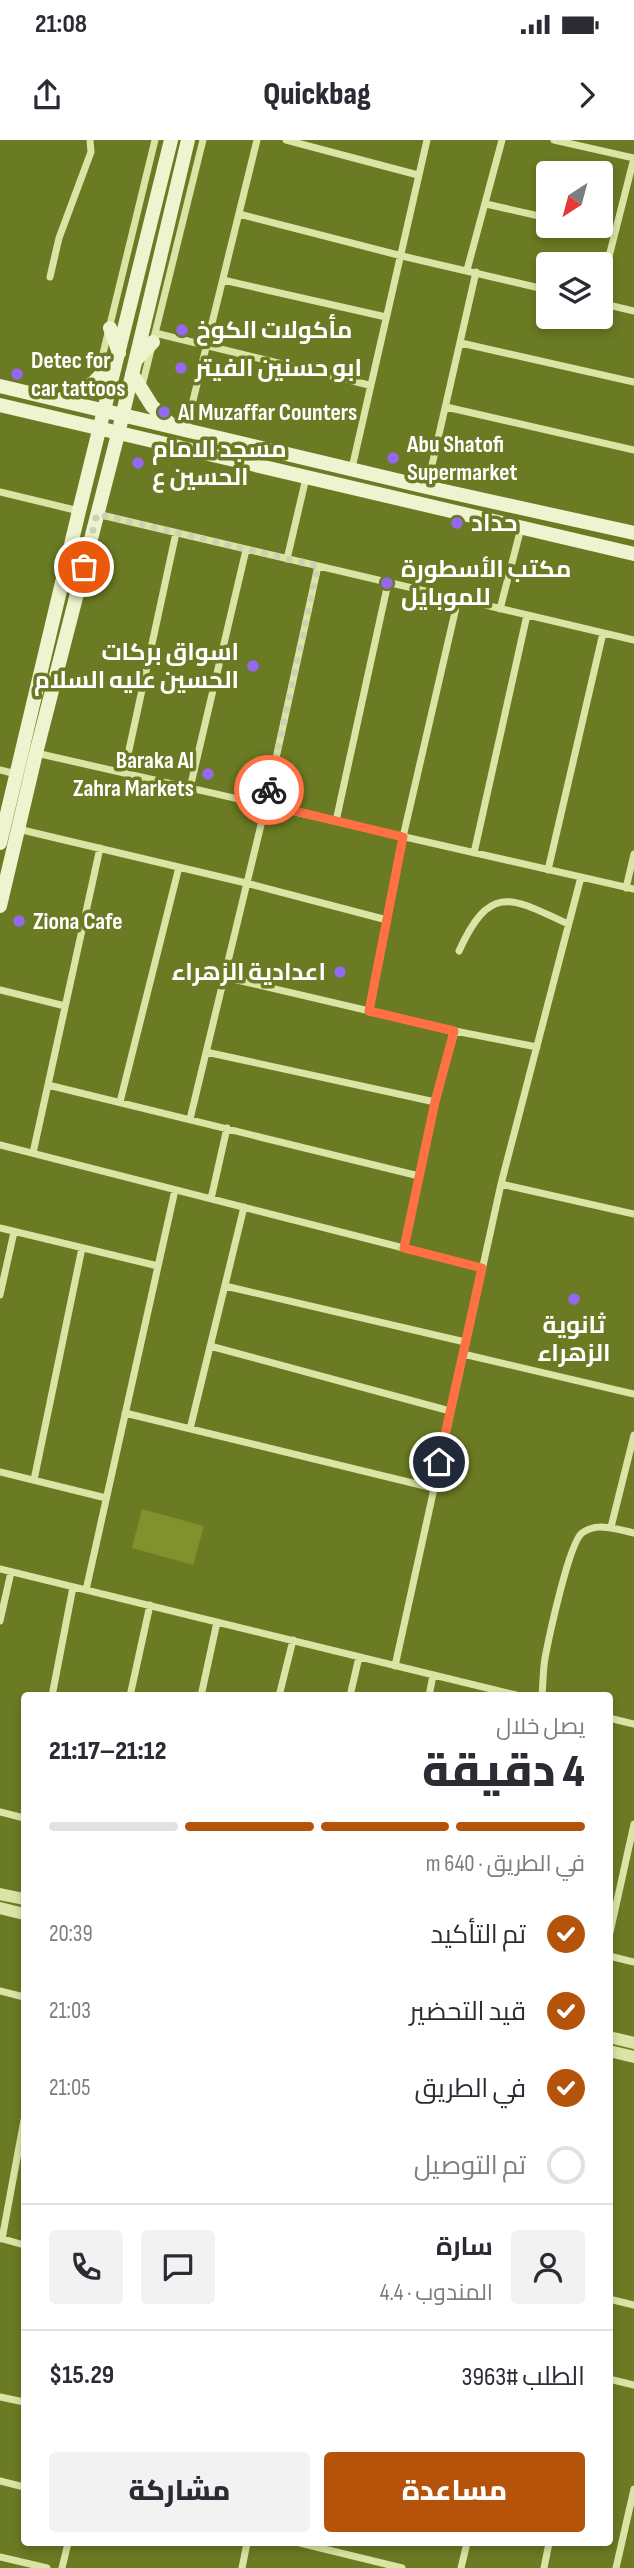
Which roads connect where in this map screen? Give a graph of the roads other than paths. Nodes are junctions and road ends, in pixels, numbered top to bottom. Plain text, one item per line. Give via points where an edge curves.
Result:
1 (90, 140) edge
2 (155, 140) edge
3 (171, 140) edge
4 (188, 140) edge
5 (204, 140) edge
6 (257, 140) edge
7 (286, 140) edge
8 (427, 140) edge
9 (502, 140) edge
10 (554, 140) edge
11 (634, 158) edge
12 (418, 175) junction
13 (486, 204) junction
14 (239, 214) junction
15 (536, 215) edge
16 (614, 234) joint
17 (610, 252) edge
18 (402, 256) junction
19 (471, 271) junction
20 (50, 277) dead end
21 (223, 280) junction
22 (536, 287) edge
23 (613, 306) edge
24 (634, 311) edge
25 (386, 317) junction
26 (110, 328) junction
27 (154, 338) junction
28 (460, 343) junction
29 (206, 346) junction
30 (119, 355) junction
31 (134, 367) junction
32 (97, 379) junction
33 (634, 382) edge
34 (369, 385) junction
35 (0, 386) edge
36 (141, 390) junction
37 (60, 400) junction
38 (0, 405) edge
39 (446, 407) junction
40 (104, 410) junction
41 (123, 415) junction
42 (179, 428) junction
43 (99, 430) junction
44 (118, 435) junction
45 (634, 450) edge
46 (352, 468) junction
47 (306, 478) junction
48 (426, 487) junction
49 (443, 491) junction
50 (0, 492) edge
51 (467, 496) junction
52 (441, 509) junction
53 (79, 511) junction
54 (97, 514) junction
55 (466, 515) junction
56 (521, 528) junction
57 (176, 533) junction
58 (634, 533) edge
59 (246, 550) junction
60 (634, 554) edge
61 (287, 559) junction
62 (318, 566) junction
63 (388, 583) junction
64 (458, 599) junction
65 (500, 609) junction
66 (527, 615) junction
67 (603, 633) junction
68 (634, 640) edge
69 (36, 752) junction
70 (0, 770) edge
71 (124, 773) junction
72 (16, 774) junction
73 (190, 788) junction
74 (266, 804) junction
75 (336, 821) junction
76 (18, 829) junction
77 (403, 837) junction
78 (0, 843) edge
79 (100, 848) junction
80 (474, 853) junction
81 (634, 854) edge
82 (179, 867) junction
83 (548, 870) junction
84 (581, 877) junction
85 (247, 883) junction
86 (630, 889) edge
87 (0, 906) edge
88 (387, 920) junction
89 (569, 924) junction
90 (459, 951) dead end
91 (224, 977) junction
92 (0, 990) edge
93 (65, 1006) junction
94 (369, 1011) junction
95 (454, 1031) junction
96 (537, 1047) junction
97 (206, 1052) junction
98 (48, 1085) junction
99 (120, 1102) junction
100 (435, 1102) junction
101 (190, 1119) junction
102 (227, 1128) junction
103 (0, 1144) edge
104 (33, 1153) junction
105 (419, 1176) junction
106 (500, 1184) junction
107 (175, 1190) junction
108 (211, 1199) junction
109 (244, 1208) junction
110 (634, 1214) edge
111 (0, 1228) edge
112 (14, 1231) junction
113 (82, 1248) junction
114 (404, 1248) junction
115 (158, 1266) junction
116 (482, 1268) junction
117 (225, 1286) junction
118 (0, 1295) edge
119 (465, 1342) junction
120 (210, 1346) junction
121 (463, 1354) junction
122 (634, 1394) edge
123 (450, 1411) junction
124 (125, 1413) junction
125 (190, 1429) junction
126 (634, 1435) edge
127 (633, 1448) edge
128 (0, 1472) edge
129 (34, 1480) junction
130 (433, 1488) junction
131 (106, 1498) junction
132 (611, 1527) junction
133 (634, 1533) edge
134 (0, 1569) edge
135 (11, 1572) junction
136 (74, 1587) junction
137 (86, 1590) junction
138 (150, 1605) junction
139 (0, 1621) edge
140 (217, 1622) junction
141 (293, 1640) junction
142 (359, 1657) junction
143 (394, 1666) junction
144 (433, 1675) junction
145 (53, 1692) edge
146 (131, 1692) edge
147 (202, 1692) edge
148 (280, 1692) edge
149 (352, 1692) edge
150 (430, 1692) edge
151 (503, 1692) edge
152 (542, 1692) edge
153 (613, 1719) edge
154 (634, 1724) edge
155 (0, 1812) edge
156 (21, 1817) edge
157 (634, 1824) edge
158 (0, 1894) edge
159 (21, 1898) edge
160 (0, 1908) edge
161 (21, 1913) edge
162 (613, 1919) edge
163 (613, 1957) edge
164 (634, 1962) edge
165 (0, 1992) edge
166 (21, 1996) edge
167 (613, 2038) edge
168 (634, 2043) edge
169 (613, 2052) edge
170 (634, 2057) edge
171 (21, 2135) edge
172 (1, 2238) edge
173 (21, 2244) edge
174 (613, 2300) edge
175 (634, 2305) edge
176 (613, 2380) edge
177 (634, 2385) edge
178 (0, 2397) edge
179 (21, 2401) edge
180 (0, 2481) edge
181 (21, 2486) edge
182 (634, 2489) edge
183 (67, 2546) edge
184 (246, 2546) edge
185 (312, 2546) edge
186 (466, 2546) edge
187 (548, 2546) edge
188 (0, 2557) edge
189 (47, 2568) edge
190 (62, 2568) edge
191 (242, 2568) edge
192 (402, 2568) edge
193 (461, 2568) edge
194 (544, 2568) edge
195 (616, 2568) edge

1 - 20 street
2 - 26 street
3 - 30 main road
4 - 31 main road
5 - 27 street
6 - 14 street
7 - 12 street
8 - 12 street
9 - 13 street
10 - 11 street
11 - 16 street
12 - 18 street
13 - 15 street
13 - 19 street
14 - 18 street
14 - 21 street
16 - 17 street
18 - 19 street
18 - 25 street
19 - 22 street
19 - 28 street
21 - 25 street
21 - 29 street
23 - 24 street
25 - 34 street
26 - 30 main road
26 - 32 street
27 - 29 street
27 - 31 main road
27 - 36 street
28 - 33 street
28 - 39 street
29 - 34 street
29 - 42 street
30 - 32 main road
30 - 40 main road
31 - 36 main road
31 - 41 main road
32 - 37 main road
34 - 46 street
35 - 37 main road
36 - 42 main road via 152,406
37 - 40 main road
38 - 43 main road
39 - 45 street
39 - 48 street
40 - 41 main road
40 - 43 main road
41 - 42 main road
41 - 44 main road
42 - 46 main road
43 - 44 main road
43 - 53 main road
44 - 47 main road
44 - 54 main road
46 - 48 main road
47 - 52 main road
47 - 61 street
48 - 49 main road
49 - 51 main road
49 - 52 main road via 449,501
50 - 53 street
51 - 55 main road via 459,507
51 - 58 main road
52 - 55 main road
53 - 72 main road
54 - 57 street
54 - 69 main road
55 - 56 main road
56 - 60 main road
56 - 65 street
57 - 59 street
57 - 71 street
59 - 61 street
59 - 73 street
61 - 62 street
62 - 63 street
62 - 74 street
63 - 64 street
63 - 75 street
64 - 65 street
64 - 77 street
65 - 66 street
66 - 67 street
66 - 80 street
67 - 68 street
67 - 83 street
69 - 71 street
69 - 76 main road
70 - 72 street
71 - 73 street
72 - 78 main road
73 - 74 street
74 - 75 street
74 - 85 street
75 - 77 street
76 - 79 street
76 - 87 main road
77 - 80 street
77 - 88 street
79 - 82 street
79 - 93 street
80 - 83 street
81 - 86 street
82 - 85 street
82 - 99 street
83 - 84 street
84 - 86 street
84 - 89 street
85 - 88 street
85 - 91 street
88 - 94 street
89 - 90 street via 511,900 481,913
89 - 96 street
91 - 94 street
91 - 97 street
92 - 93 street
93 - 98 street
94 - 95 street
95 - 96 street
95 - 100 street
96 - 106 street
97 - 100 street
97 - 101 street
98 - 99 street
98 - 104 street
99 - 101 street
100 - 105 street
101 - 102 street
102 - 105 street
102 - 108 street
103 - 104 street
104 - 107 street
105 - 114 street
106 - 110 street
106 - 116 street
107 - 108 street
107 - 115 street
108 - 109 street
109 - 114 street
109 - 117 street
111 - 112 street
112 - 113 street
112 - 118 street
113 - 115 street
113 - 129 street
114 - 116 street
115 - 124 street
116 - 119 street
117 - 119 street
117 - 120 street
119 - 121 street
120 - 123 street
120 - 125 street
121 - 122 street
121 - 123 street
123 - 130 street
124 - 125 street
124 - 131 street
125 - 130 street
126 - 127 street
127 - 132 street
128 - 129 street
129 - 131 street
130 - 143 street
131 - 137 street
132 - 133 street
132 - 152 street via 582,1533 572,1547 545,1660
134 - 135 street
135 - 136 street
135 - 139 street
136 - 137 street
136 - 145 street
137 - 138 street
138 - 140 street
138 - 146 street
140 - 141 street
140 - 147 street
141 - 142 street
141 - 148 street
142 - 143 street
142 - 149 street
143 - 144 street
144 - 150 street
144 - 151 street
153 - 154 street
155 - 156 street
157 - 162 street
158 - 159 street
160 - 161 street
163 - 164 street
165 - 166 street
167 - 168 street
169 - 170 street
171 - 172 street
172 - 173 street
174 - 175 street
176 - 177 street
178 - 179 street
180 - 181 street
182 - 195 street
183 - 190 street
184 - 191 street
185 - 192 street
186 - 193 street
187 - 194 street
188 - 189 street

